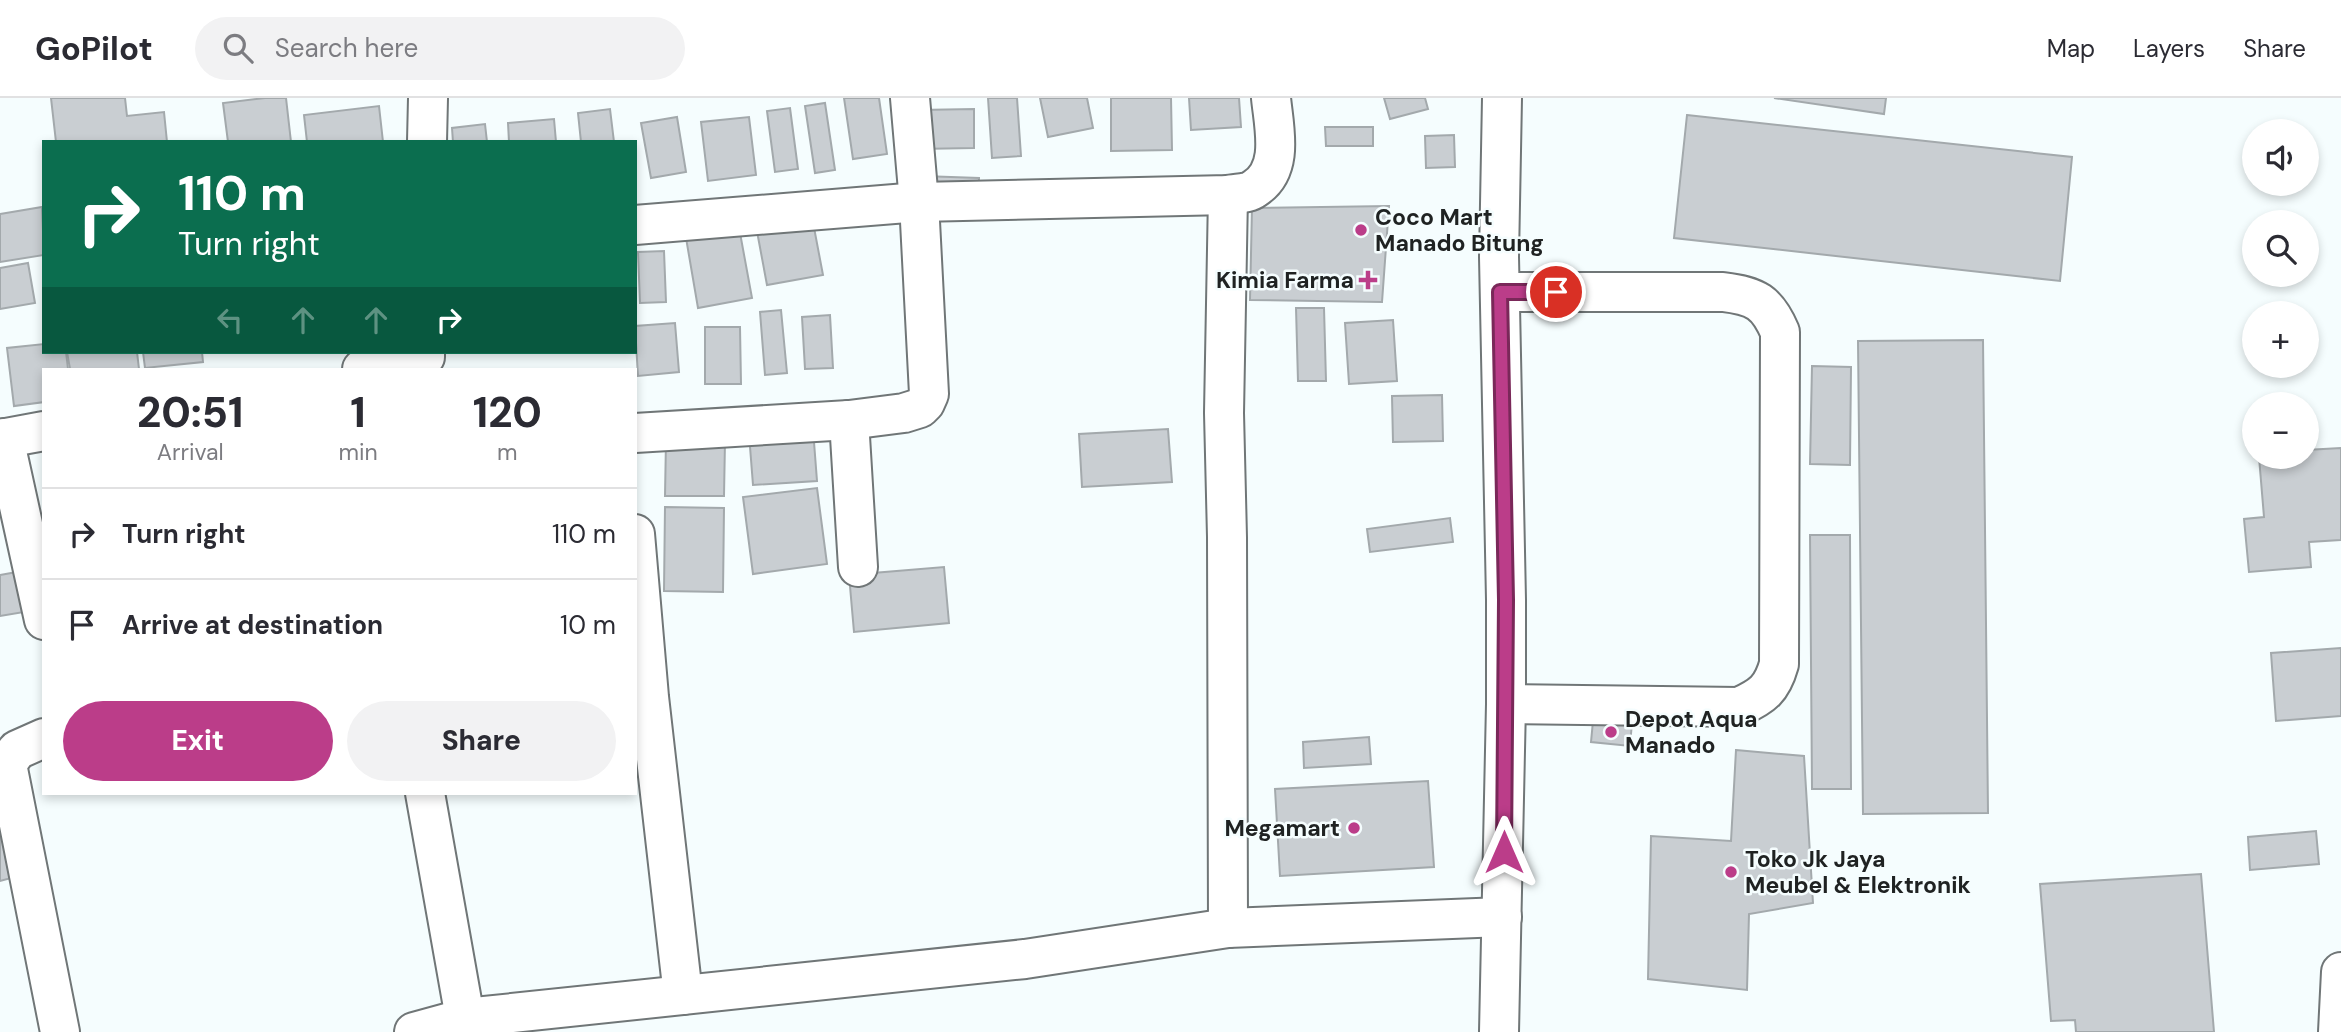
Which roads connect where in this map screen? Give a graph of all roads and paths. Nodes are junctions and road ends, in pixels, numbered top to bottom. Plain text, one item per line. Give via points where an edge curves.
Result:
1 (428, 98) edge
2 (911, 98) edge
3 (1271, 98) edge
4 (1502, 98) edge
5 (427, 140) edge
6 (1228, 195) junction
7 (919, 202) junction
8 (637, 225) edge
9 (1500, 292) junction
10 (425, 359) edge
11 (368, 368) edge
12 (849, 420) junction
13 (42, 431) edge
14 (637, 433) edge
15 (2, 439) edge
16 (637, 557) edge
17 (858, 567) dead end
18 (42, 610) edge
19 (1506, 704) junction
20 (42, 739) edge
21 (425, 795) edge
22 (1502, 917) junction
23 (1228, 928) junction
24 (2341, 972) edge
25 (683, 995) junction
26 (466, 1018) junction
27 (60, 1032) edge
28 (414, 1032) edge
29 (1499, 1032) edge
30 (2338, 1032) edge

1 - 5 main road
2 - 7 main road
3 - 6 main road via 1276,152 1271,170 1253,191
4 - 9 main road
6 - 7 main road
6 - 23 main road via 1224,413
7 - 8 main road
7 - 12 main road via 929,394 914,411
9 - 19 main road
9 - 19 main road via 1747,295 1772,313 1780,332 1779,664 1774,681 1755,700 1739,707
10 - 11 main road
12 - 14 main road
12 - 17 main road
13 - 15 main road
15 - 18 main road
16 - 25 main road
19 - 22 main road
20 - 27 main road via 17,750 7,764
21 - 26 main road
22 - 23 main road
22 - 29 main road
23 - 25 main road via 1025,960
24 - 30 main road
25 - 26 main road
26 - 28 main road

